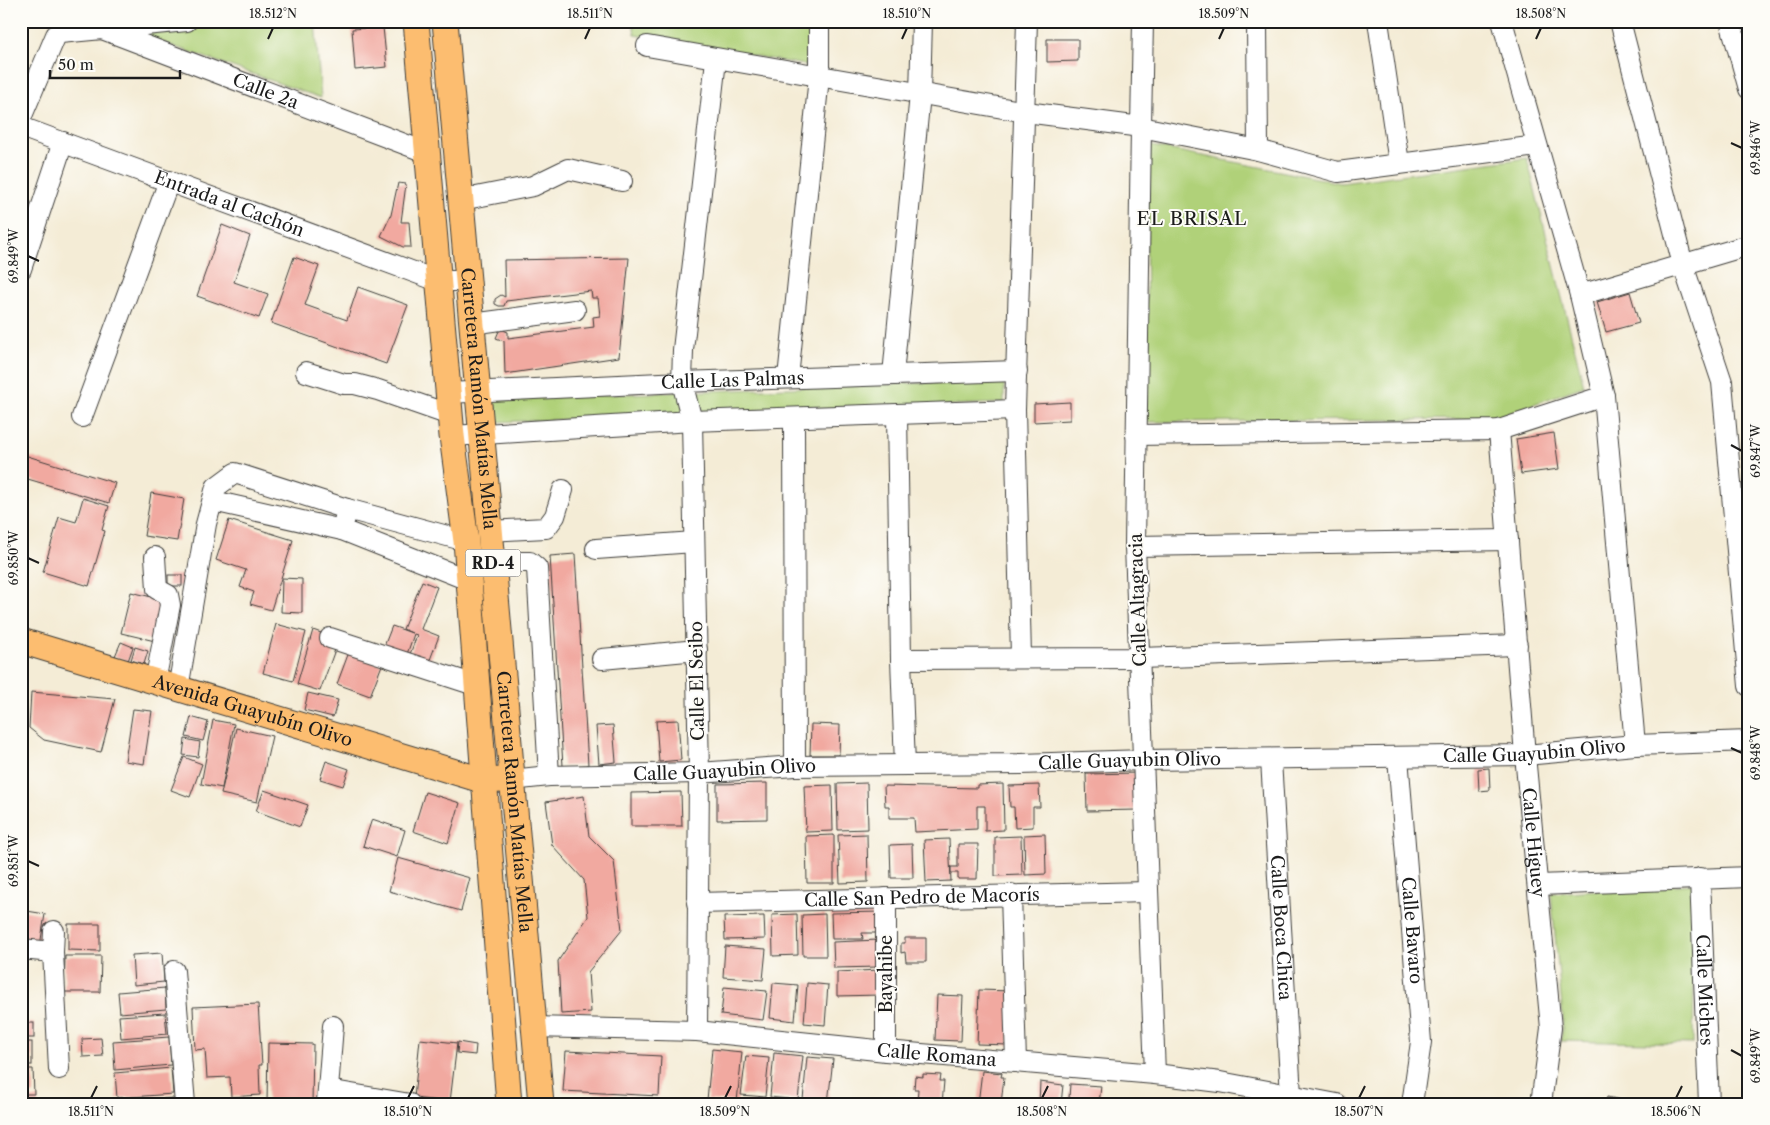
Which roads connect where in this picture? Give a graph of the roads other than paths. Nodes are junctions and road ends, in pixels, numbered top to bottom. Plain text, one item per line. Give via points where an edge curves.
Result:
1 (187, 21) edge
2 (416, 21) edge
3 (445, 21) edge
4 (819, 21) edge
5 (922, 21) edge
6 (1027, 21) edge
7 (1143, 21) edge
8 (1257, 21) edge
9 (1378, 21) edge
10 (1502, 21) edge
11 (1620, 21) edge
12 (1730, 21) edge
13 (102, 29) junction
14 (647, 46) dead end
15 (716, 60) junction
16 (819, 77) junction
17 (1749, 89) edge
18 (920, 94) junction
19 (1026, 112) junction
20 (21, 118) edge
21 (21, 127) edge
22 (1140, 127) junction
23 (63, 142) junction
24 (1537, 146) junction
25 (1258, 150) junction
26 (428, 152) junction
27 (1399, 163) junction
28 (169, 181) junction
29 (622, 181) dead end
30 (461, 200) junction
31 (1749, 245) edge
32 (1683, 265) junction
33 (21, 269) edge
34 (438, 281) junction
35 (469, 281) junction
36 (1580, 295) junction
37 (575, 310) dead end
38 (472, 324) junction
39 (1016, 371) junction
40 (306, 372) dead end
41 (893, 375) junction
42 (788, 378) junction
43 (682, 382) junction
44 (478, 391) junction
45 (1604, 396) junction
46 (1015, 410) junction
47 (450, 415) junction
48 (896, 415) junction
49 (82, 417) dead end
50 (794, 418) junction
51 (692, 420) junction
52 (1499, 430) junction
53 (482, 434) junction
54 (1136, 435) junction
55 (562, 490) dead end
56 (212, 501) junction
57 (347, 509) junction
58 (342, 530) junction
59 (490, 531) junction
60 (1508, 540) junction
61 (466, 541) junction
62 (694, 542) junction
63 (1135, 546) junction
64 (596, 549) dead end
65 (155, 557) dead end
66 (493, 562) junction
67 (468, 580) junction
68 (330, 638) dead end
69 (21, 641) edge
70 (1517, 645) junction
71 (696, 650) junction
72 (1020, 658) junction
73 (1140, 658) junction
74 (602, 659) dead end
75 (901, 659) junction
76 (155, 682) junction
77 (475, 685) junction
78 (1749, 686) edge
79 (178, 689) junction
80 (1749, 741) edge
81 (1635, 745) junction
82 (1525, 755) junction
83 (1398, 757) junction
84 (1144, 760) junction
85 (1271, 760) junction
86 (905, 765) junction
87 (795, 766) junction
88 (699, 773) junction
89 (549, 776) junction
90 (510, 780) junction
91 (485, 781) junction
92 (1700, 878) junction
93 (1749, 878) edge
94 (1539, 885) junction
95 (1148, 892) junction
96 (1011, 894) junction
97 (886, 898) junction
98 (697, 903) junction
99 (54, 931) dead end
100 (21, 950) edge
101 (53, 952) junction
102 (174, 971) dead end
103 (333, 1026) dead end
104 (533, 1027) junction
105 (697, 1031) junction
106 (886, 1051) junction
107 (1016, 1062) junction
108 (59, 1069) dead end
109 (1155, 1074) junction
110 (1291, 1094) junction
111 (327, 1097) edge
112 (185, 1104) edge
113 (410, 1104) edge
114 (509, 1104) edge
115 (541, 1104) edge
116 (1338, 1104) edge
117 (1412, 1104) edge
118 (1541, 1104) edge
119 (1709, 1104) edge

1 - 13 street
2 - 26 main road, Carretera Ramón Matías Mella / RD-4
3 - 30 main road, Carretera Ramón Matías Mella / RD-4
4 - 16 street
5 - 18 street
6 - 19 street
7 - 22 street, Calle Altagracia
8 - 25 street
9 - 27 street
10 - 24 street
11 - 32 street
12 - 17 street
13 - 20 street via 60,33 53,38
13 - 26 street, Calle 2a
14 - 15 street
15 - 16 street
15 - 43 street, Calle El Seibo
16 - 18 street
16 - 42 street
18 - 19 street
18 - 41 street
19 - 22 street
19 - 39 street
21 - 23 street, Entrada al Cachón
22 - 25 street
22 - 54 street, Calle Altagracia
23 - 28 street, Entrada al Cachón
23 - 33 street
24 - 27 street
24 - 36 street
25 - 27 street via 1338,172
26 - 34 main road, Carretera Ramón Matías Mella / RD-4
28 - 34 street, Entrada al Cachón
28 - 49 street
29 - 30 street via 568,169 533,186
30 - 35 main road, Carretera Ramón Matías Mella / RD-4
31 - 32 street
32 - 36 street
32 - 78 street via 1722,382
34 - 35 street
34 - 47 main road, Carretera Ramón Matías Mella / RD-4
35 - 38 main road, Carretera Ramón Matías Mella / RD-4
36 - 45 street
37 - 38 street
38 - 44 main road, Carretera Ramón Matías Mella / RD-4
39 - 41 street, Calle Las Palmas
39 - 46 street
40 - 47 street via 378,390
41 - 42 street, Calle Las Palmas
42 - 43 street, Calle Las Palmas
43 - 44 street, Calle Las Palmas
43 - 51 street, Calle El Seibo
44 - 47 street, Calle Las Palmas
44 - 53 main road, Carretera Ramón Matías Mella / RD-4
45 - 52 street
45 - 81 street
46 - 48 street
46 - 72 street
47 - 53 street
47 - 61 main road, Carretera Ramón Matías Mella / RD-4
48 - 50 street
48 - 75 street
50 - 51 street
50 - 87 street
51 - 53 street
51 - 62 street, Calle El Seibo
52 - 54 street
52 - 60 street, Calle Higuey
53 - 59 main road, Carretera Ramón Matías Mella / RD-4
54 - 63 street, Calle Altagracia
55 - 59 street via 555,516 546,528
56 - 57 street via 216,487 235,473
56 - 58 street
56 - 79 street
57 - 58 street
57 - 61 street
58 - 67 street
59 - 66 main road, Carretera Ramón Matías Mella / RD-4
60 - 63 street
60 - 70 street, Calle Higuey
61 - 67 main road, Carretera Ramón Matías Mella / RD-4
62 - 64 street
62 - 71 street, Calle El Seibo
63 - 73 street, Calle Altagracia
65 - 76 street via 157,589 168,595 170,605
66 - 89 street via 530,562 537,568
66 - 90 main road, Carretera Ramón Matías Mella / RD-4
67 - 77 main road, Carretera Ramón Matías Mella / RD-4
68 - 77 street
69 - 76 main road, Avenida Guayubín Olivo
70 - 73 street
70 - 82 street, Calle Higuey
71 - 74 street
71 - 88 street, Calle El Seibo
72 - 73 street
72 - 75 street
73 - 84 street, Calle Altagracia
75 - 86 street
76 - 79 main road, Avenida Guayubín Olivo
77 - 91 main road, Carretera Ramón Matías Mella / RD-4
79 - 91 main road, Avenida Guayubín Olivo
80 - 81 street, Calle Guayubin Olivo
81 - 82 street, Calle Guayubin Olivo
82 - 83 street, Calle Guayubin Olivo
82 - 94 street, Calle Higuey
83 - 85 street, Calle Guayubin Olivo
83 - 117 street, Calle Bavaro via 1422,1042
84 - 85 street, Calle Guayubin Olivo
84 - 86 street, Calle Guayubin Olivo
84 - 95 street, Calle Altagracia
85 - 110 street, Calle Boca Chica
86 - 87 street, Calle Guayubin Olivo
87 - 88 street, Calle Guayubin Olivo
88 - 89 street, Calle Guayubin Olivo
88 - 98 street, Calle El Seibo
89 - 90 street, Calle Guayubin Olivo
90 - 91 main road, Avenida Guayubín Olivo
90 - 104 main road, Carretera Ramón Matías Mella / RD-4
91 - 114 main road, Carretera Ramón Matías Mella / RD-4
92 - 93 street
92 - 94 street
92 - 119 street, Calle Miches
94 - 118 street, Calle Higuey via 1551,1028
95 - 96 street, Calle San Pedro de Macorís
95 - 109 street, Calle Altagracia
96 - 97 street, Calle San Pedro de Macorís
96 - 107 street
97 - 98 street, Calle San Pedro de Macorís
97 - 106 street, Bayahibe
98 - 105 street, Calle El Seibo
99 - 101 street
100 - 101 street
101 - 108 street
102 - 112 street
103 - 111 street
104 - 105 street, Calle Romana
104 - 115 main road, Carretera Ramón Matías Mella / RD-4
105 - 106 street, Calle Romana
106 - 107 street, Calle Romana
107 - 109 street, Calle Romana
109 - 110 street, Calle Romana
110 - 116 street, Calle Romana
111 - 113 street

